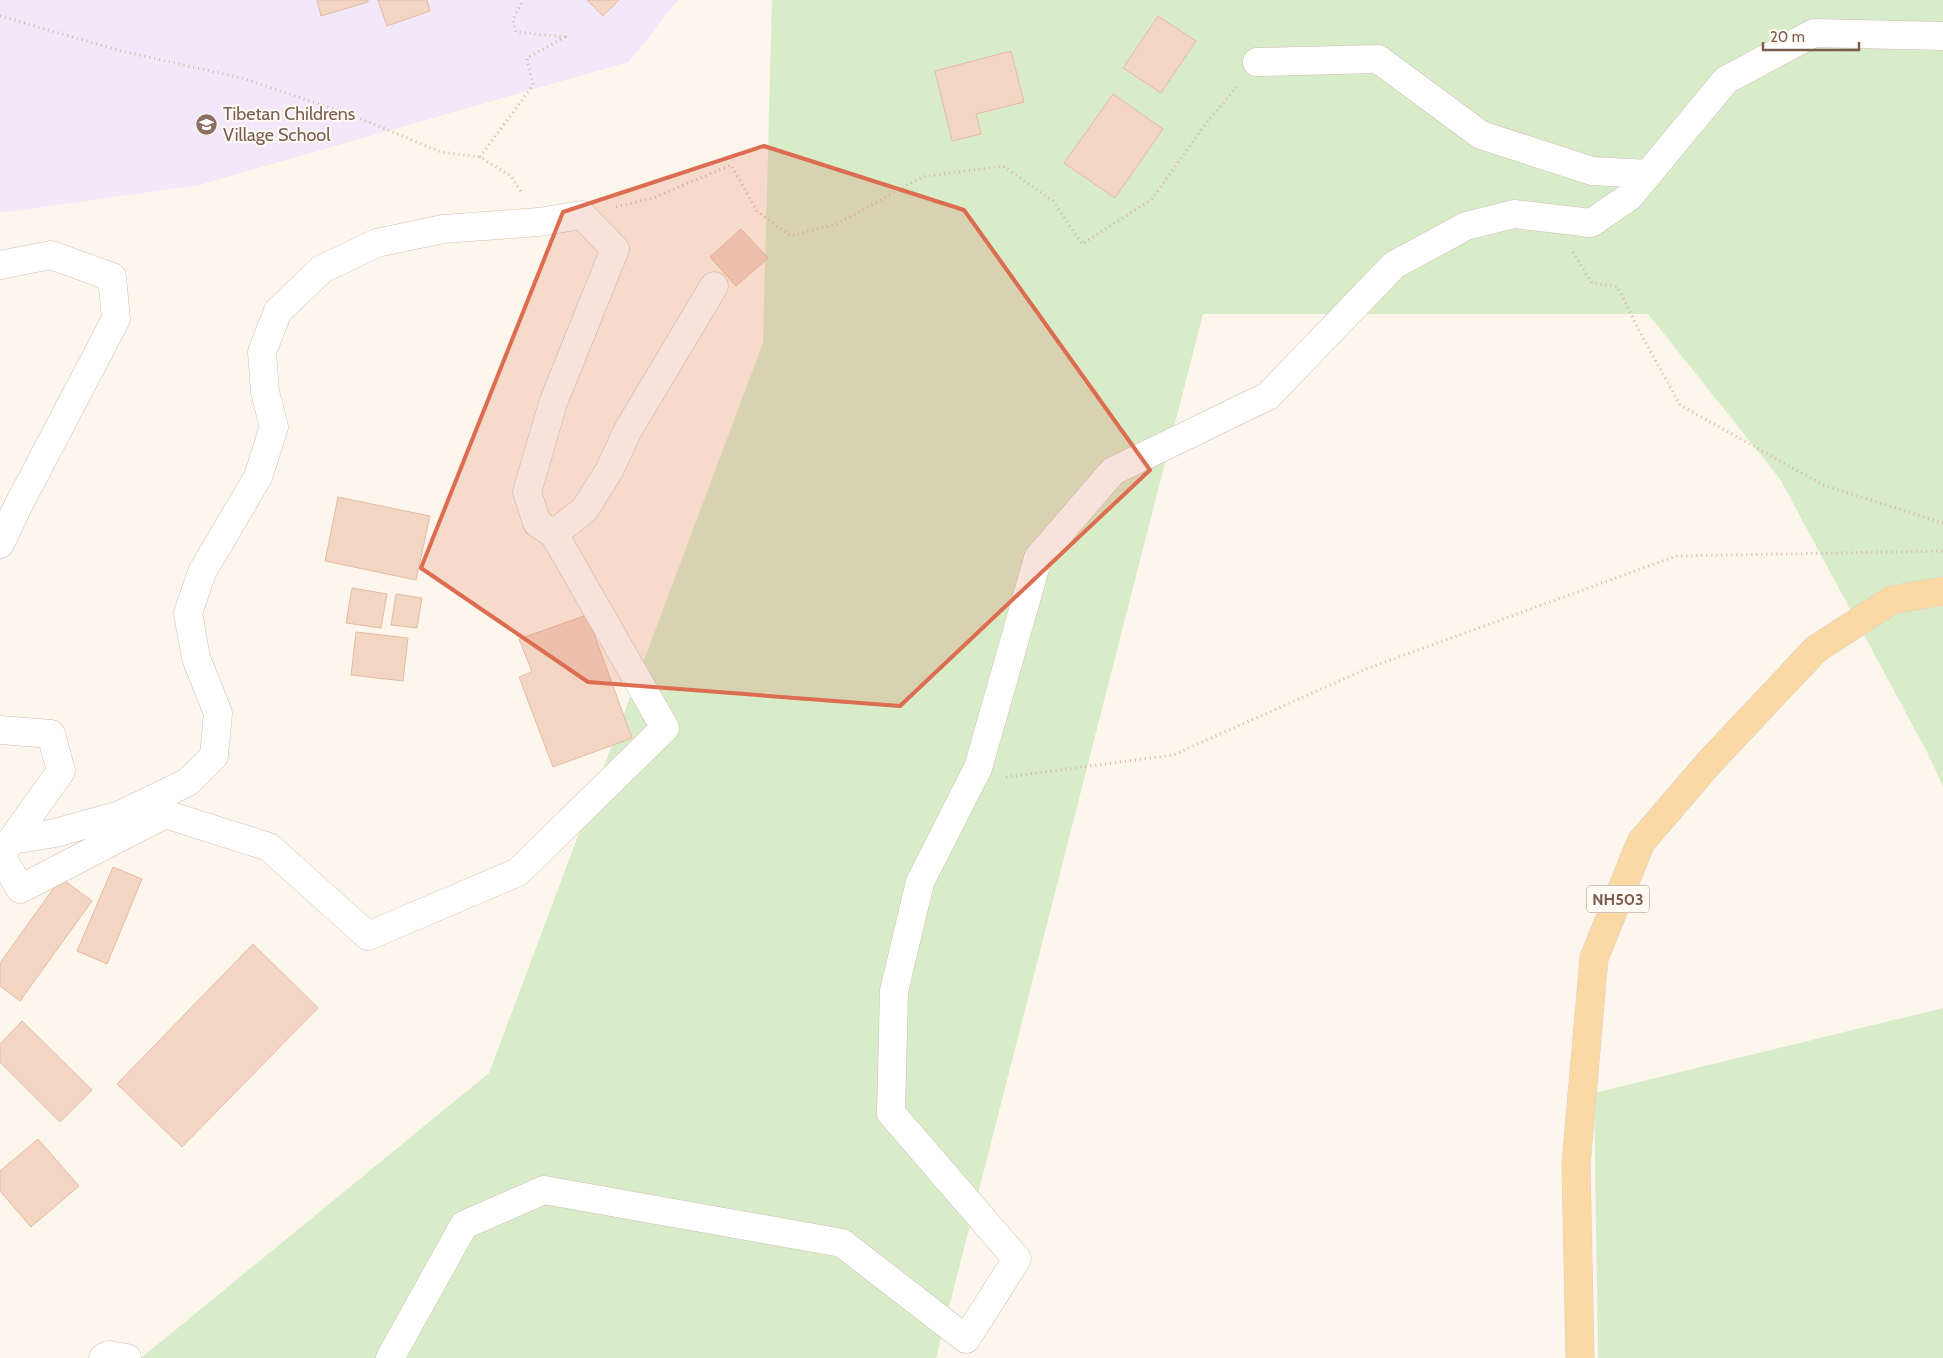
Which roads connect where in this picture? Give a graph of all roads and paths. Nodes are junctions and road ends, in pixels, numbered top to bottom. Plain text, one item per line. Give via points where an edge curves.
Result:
1 (523, 0) edge
2 (0, 16) edge
3 (1943, 36) edge
4 (1257, 62) joint
5 (480, 158) junction
6 (1648, 174) junction
7 (582, 215) junction
8 (539, 222) junction
9 (1591, 223) junction
10 (0, 265) edge
11 (714, 286) dead end
12 (1943, 523) edge
13 (554, 534) junction
14 (0, 544) edge
15 (1943, 552) edge
16 (1943, 591) edge
17 (0, 730) edge
18 (978, 768) junction
19 (12, 840) junction
20 (103, 1358) edge
21 (127, 1358) edge
22 (390, 1358) edge
23 (1580, 1358) edge

1 - 5 path via 513,18 516,32 565,37 526,58 533,85
2 - 5 path via 121,51 242,78 354,116 441,152
3 - 6 street via 1814,33 1726,80
4 - 6 street via 1378,59 1481,136 1592,171
4 - 7 path via 1204,126 1152,199 1082,244 1053,202 1002,166 922,177 837,224 790,236 757,211 731,165 653,198
5 - 8 path via 511,176
6 - 9 street via 1628,197
7 - 8 street
7 - 13 street via 615,249 553,403 527,492 537,523
8 - 19 street via 443,229 376,243 322,269 278,311 262,352 265,392 274,427 258,477 202,572 188,613 196,658 218,713 214,756 188,782 120,815 55,833
9 - 12 path via 1572,250 1592,283 1618,287 1680,405 1823,485
9 - 18 street via 1514,214 1466,226 1394,265 1268,396 1113,471 1038,558
10 - 14 street via 52,255 112,277 116,320
11 - 13 street via 585,509
13 - 19 street via 665,728 518,872 368,936 269,847 165,814 20,889 1,855
15 - 18 path via 1676,556 1366,669 1173,755 989,779
16 - 23 main road, NH503 via 1892,600 1816,649 1707,765 1641,842 1594,958 1576,1164
17 - 19 street via 52,734 61,771
18 - 22 street via 920,882 894,991 891,1114 1017,1259 966,1339 842,1243 544,1190 464,1225
20 - 21 street via 109,1355

